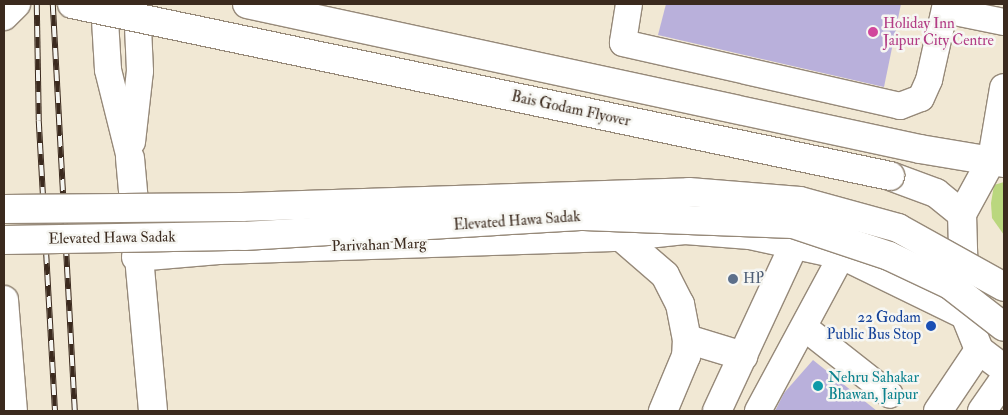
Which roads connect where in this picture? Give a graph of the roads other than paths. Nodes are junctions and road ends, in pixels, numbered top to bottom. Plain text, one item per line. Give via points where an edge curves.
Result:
1 (16, 4) edge
2 (72, 4) edge
3 (104, 4) edge
4 (137, 4) edge
5 (247, 4) edge
6 (629, 4) edge
7 (946, 7) edge
8 (4, 16) edge
9 (1004, 22) edge
10 (1004, 88) edge
11 (130, 158) junction
12 (998, 161) edge
13 (4, 209) edge
14 (962, 214) junction
15 (621, 237) junction
16 (4, 240) edge
17 (795, 242) junction
18 (842, 255) junction
19 (136, 257) junction
20 (1004, 287) edge
21 (4, 300) edge
22 (965, 315) junction
23 (1004, 327) edge
24 (805, 328) junction
25 (687, 338) junction
26 (979, 350) junction
27 (743, 356) junction
28 (1004, 369) edge
29 (1004, 380) edge
30 (890, 395) dead end
31 (12, 411) edge
32 (153, 411) edge
33 (663, 411) edge
34 (717, 411) edge
35 (758, 411) edge
36 (938, 411) edge
37 (982, 411) edge

1 - 8 main road
2 - 14 main road, Bais Godam Flyover, bridge via 890,176 936,193
3 - 11 street via 108,70
4 - 11 street via 140,71
5 - 12 main road via 920,149
6 - 7 street via 623,43 900,106 921,98 927,86
7 - 9 street
10 - 12 main road
11 - 19 main road
12 - 14 main road
13 - 20 main road, Elevated Hawa Sadak, bridge via 232,207 689,192 800,201 898,228
14 - 22 main road
15 - 17 main road, Parivahan Marg via 685,230
15 - 19 main road, Parivahan Marg via 219,250
15 - 25 main road via 665,274 680,304
16 - 23 main road, Elevated Hawa Sadak, bridge via 244,236 584,216 793,224 889,256 941,281
17 - 18 main road, Parivahan Marg
17 - 27 main road
18 - 22 main road, Parivahan Marg
18 - 24 street
19 - 32 main road
21 - 31 main road
22 - 26 main road
24 - 30 street
24 - 35 street
25 - 27 main road
25 - 33 main road via 686,356
26 - 28 main road
26 - 36 main road
27 - 34 main road
29 - 37 main road

